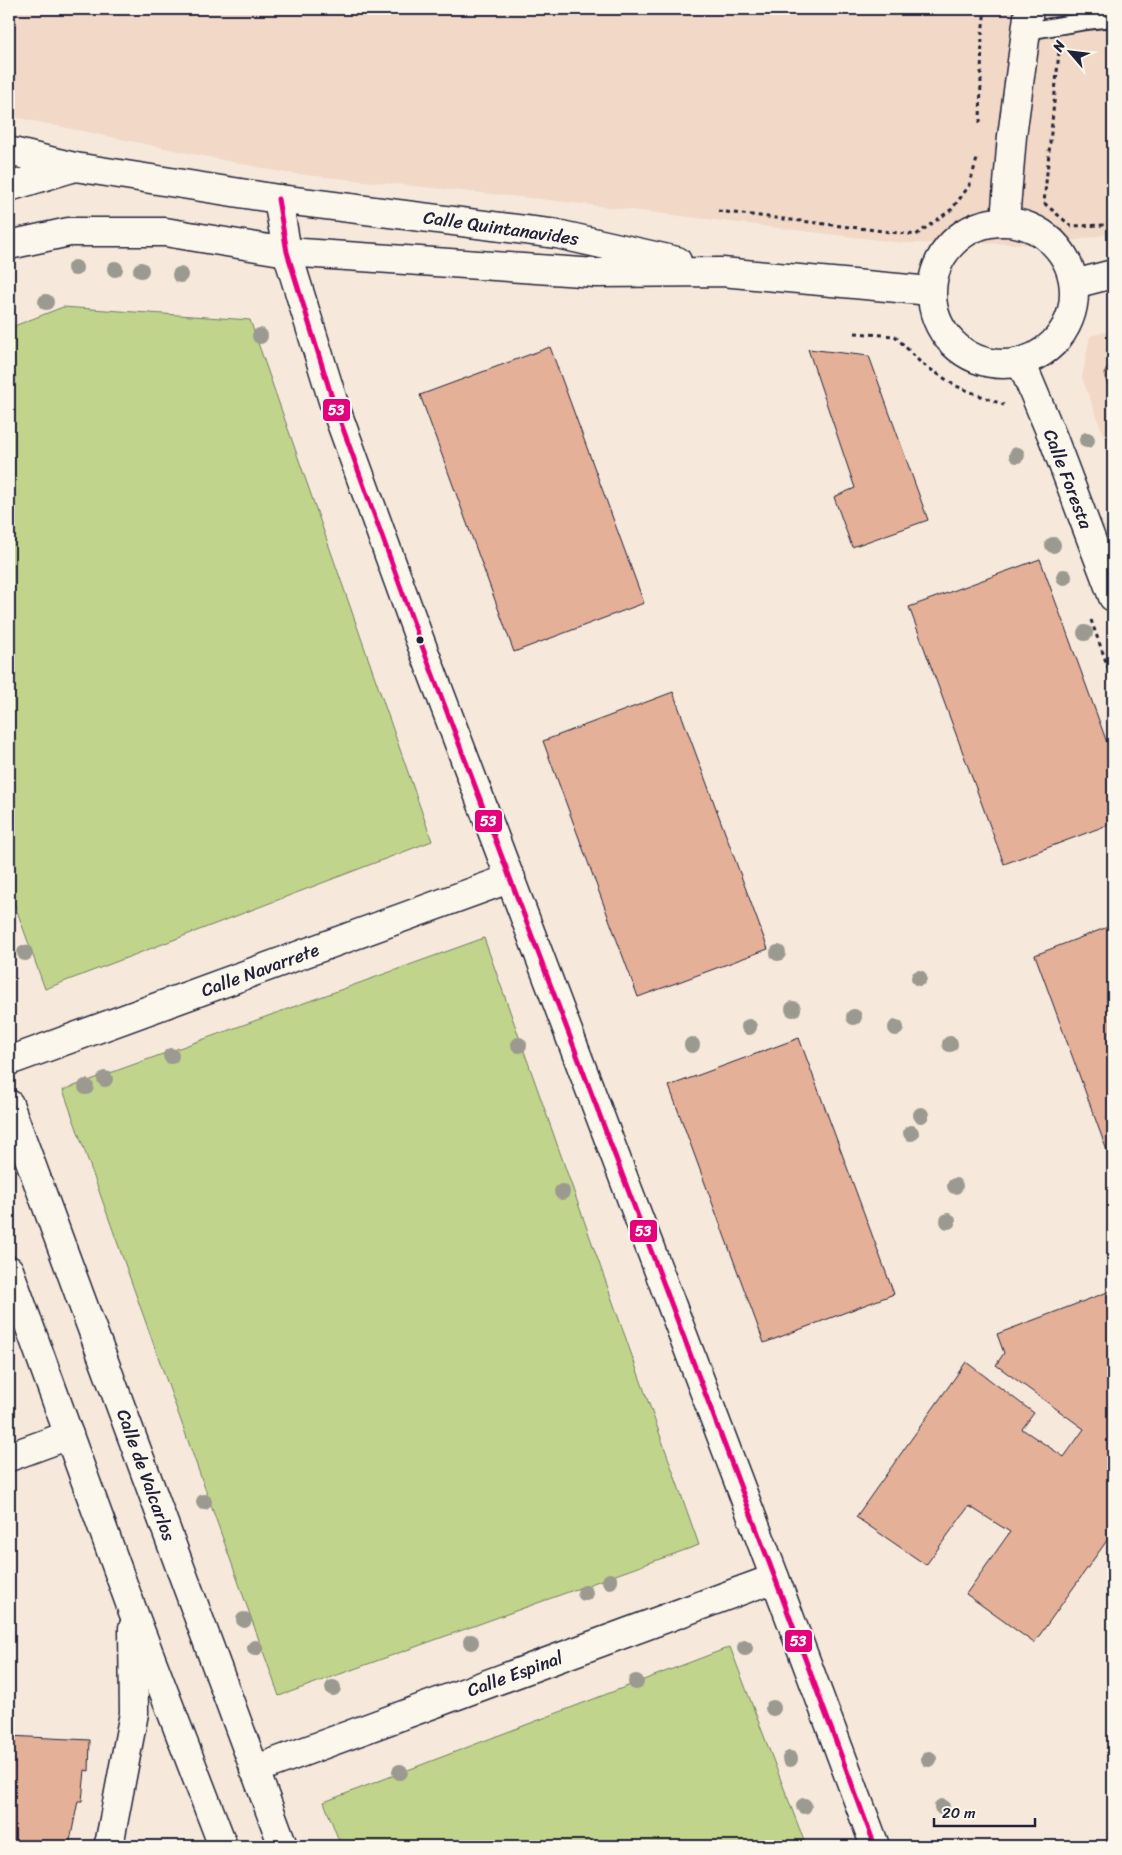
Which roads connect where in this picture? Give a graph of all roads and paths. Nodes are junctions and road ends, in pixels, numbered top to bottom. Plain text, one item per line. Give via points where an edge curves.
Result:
1 (985, 9) edge
2 (1113, 18) edge
3 (1028, 20) edge
4 (1061, 25) junction
5 (980, 131) dead end
6 (9, 151) edge
7 (979, 151) dead end
8 (74, 168) junction
9 (9, 187) edge
10 (278, 199) junction
11 (718, 211) dead end
12 (1005, 220) junction
13 (1113, 224) edge
14 (9, 246) edge
15 (287, 252) junction
16 (722, 272) junction
17 (1113, 274) edge
18 (1074, 284) junction
19 (931, 292) junction
20 (854, 333) dead end
21 (1020, 362) junction
22 (1009, 412) dead end
23 (1113, 597) edge
24 (1089, 615) dead end
25 (1113, 681) edge
26 (511, 878) junction
27 (9, 1061) edge
28 (9, 1104) edge
29 (9, 1270) edge
30 (68, 1434) junction
31 (9, 1456) edge
32 (775, 1578) junction
33 (132, 1609) junction
34 (254, 1770) junction
35 (108, 1846) edge
36 (223, 1846) edge
37 (283, 1846) edge
38 (875, 1846) edge

1 - 5 path
2 - 4 lane
3 - 4 lane
3 - 12 street via 1012,136
4 - 13 path via 1044,203 1071,226
6 - 8 street
7 - 11 path via 969,186 952,209 916,235
8 - 9 street, Calle Quintanavides
8 - 10 street, Calle Quintanavides
10 - 15 street
10 - 16 street, Calle Quintanavides via 557,234
12 - 18 street via 1030,226 1052,239 1066,260
12 - 19 street via 968,229 953,240 941,255
14 - 15 street, Calle Quintanavides via 69,232 165,232
15 - 16 street, Calle Quintanavides via 596,273
15 - 26 street via 333,401
16 - 19 street, Calle Quintanavides
17 - 18 street
18 - 21 street via 1073,310 1062,334 1044,352
19 - 21 street via 934,313 943,333 958,349 977,360 998,365
20 - 22 path via 895,336 922,363 956,386 1004,404
21 - 23 street, Calle Foresta via 1053,438
24 - 25 path
26 - 27 street, Calle Navarrete
26 - 32 street
28 - 34 street, Calle de Valcarlos
29 - 30 street
30 - 31 street
30 - 33 street
32 - 34 street, Calle Espinal
32 - 38 street
33 - 35 street via 134,1713
33 - 36 street
34 - 37 street, Calle de Valcarlos

